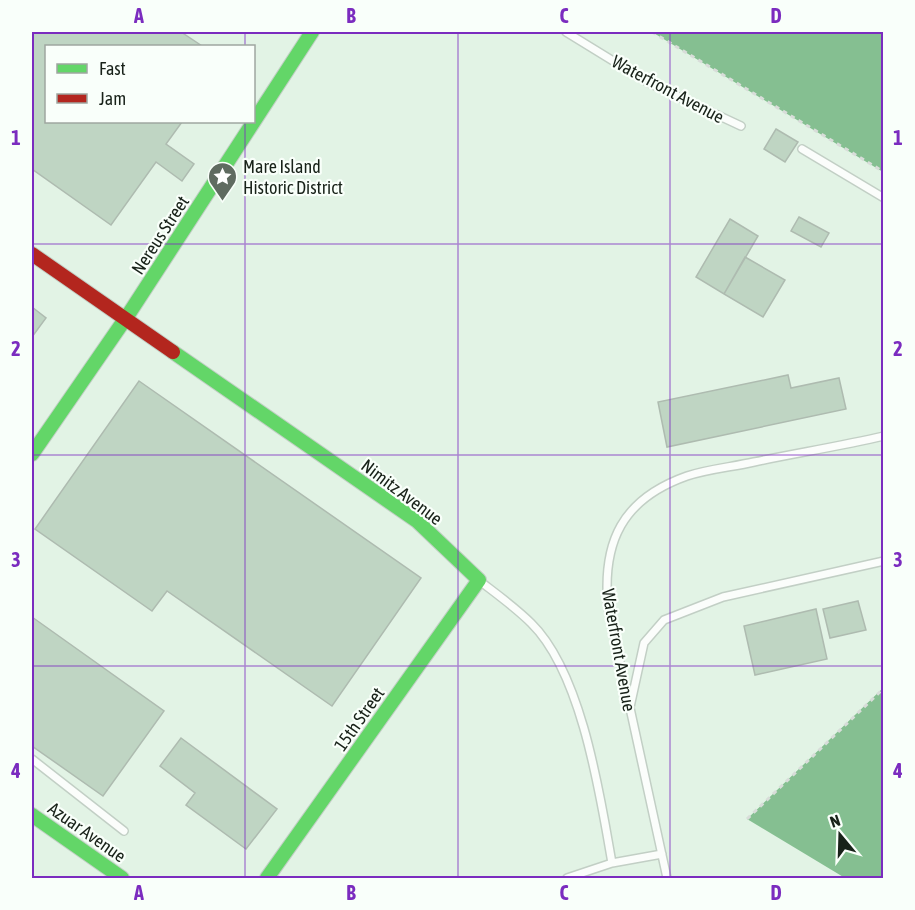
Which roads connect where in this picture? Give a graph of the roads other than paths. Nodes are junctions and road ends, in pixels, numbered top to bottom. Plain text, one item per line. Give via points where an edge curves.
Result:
1 (312, 32) edge
2 (566, 32) edge
3 (255, 119) edge
4 (253, 123) edge
5 (741, 126) dead end
6 (802, 149) dead end
7 (884, 198) edge
8 (32, 254) edge
9 (125, 319) junction
10 (884, 436) edge
11 (32, 454) edge
12 (884, 561) edge
13 (479, 580) junction
14 (629, 710) junction
15 (32, 759) edge
16 (32, 815) edge
17 (124, 831) dead end
18 (662, 854) junction
19 (612, 863) junction
20 (122, 879) edge
21 (267, 879) edge
22 (567, 879) edge
23 (668, 879) edge

1 - 3 street, Nereus Street
2 - 5 lane, Waterfront Avenue via 649,83
4 - 9 street, Nereus Street
6 - 7 lane
8 - 9 street, Nimitz Avenue
9 - 11 street, Nereus Street
9 - 13 street, Nimitz Avenue via 417,521
10 - 14 lane, Waterfront Avenue via 687,476 639,502 622,522 608,552 606,583
12 - 14 lane via 723,597 664,620 644,642
13 - 19 lane, Nimitz Avenue via 532,624 553,653 570,688 594,764
13 - 21 street, 15th Street
14 - 18 lane, Waterfront Avenue
15 - 17 lane
16 - 20 street, Azuar Avenue
18 - 19 lane
18 - 23 lane, Waterfront Avenue
19 - 22 lane

